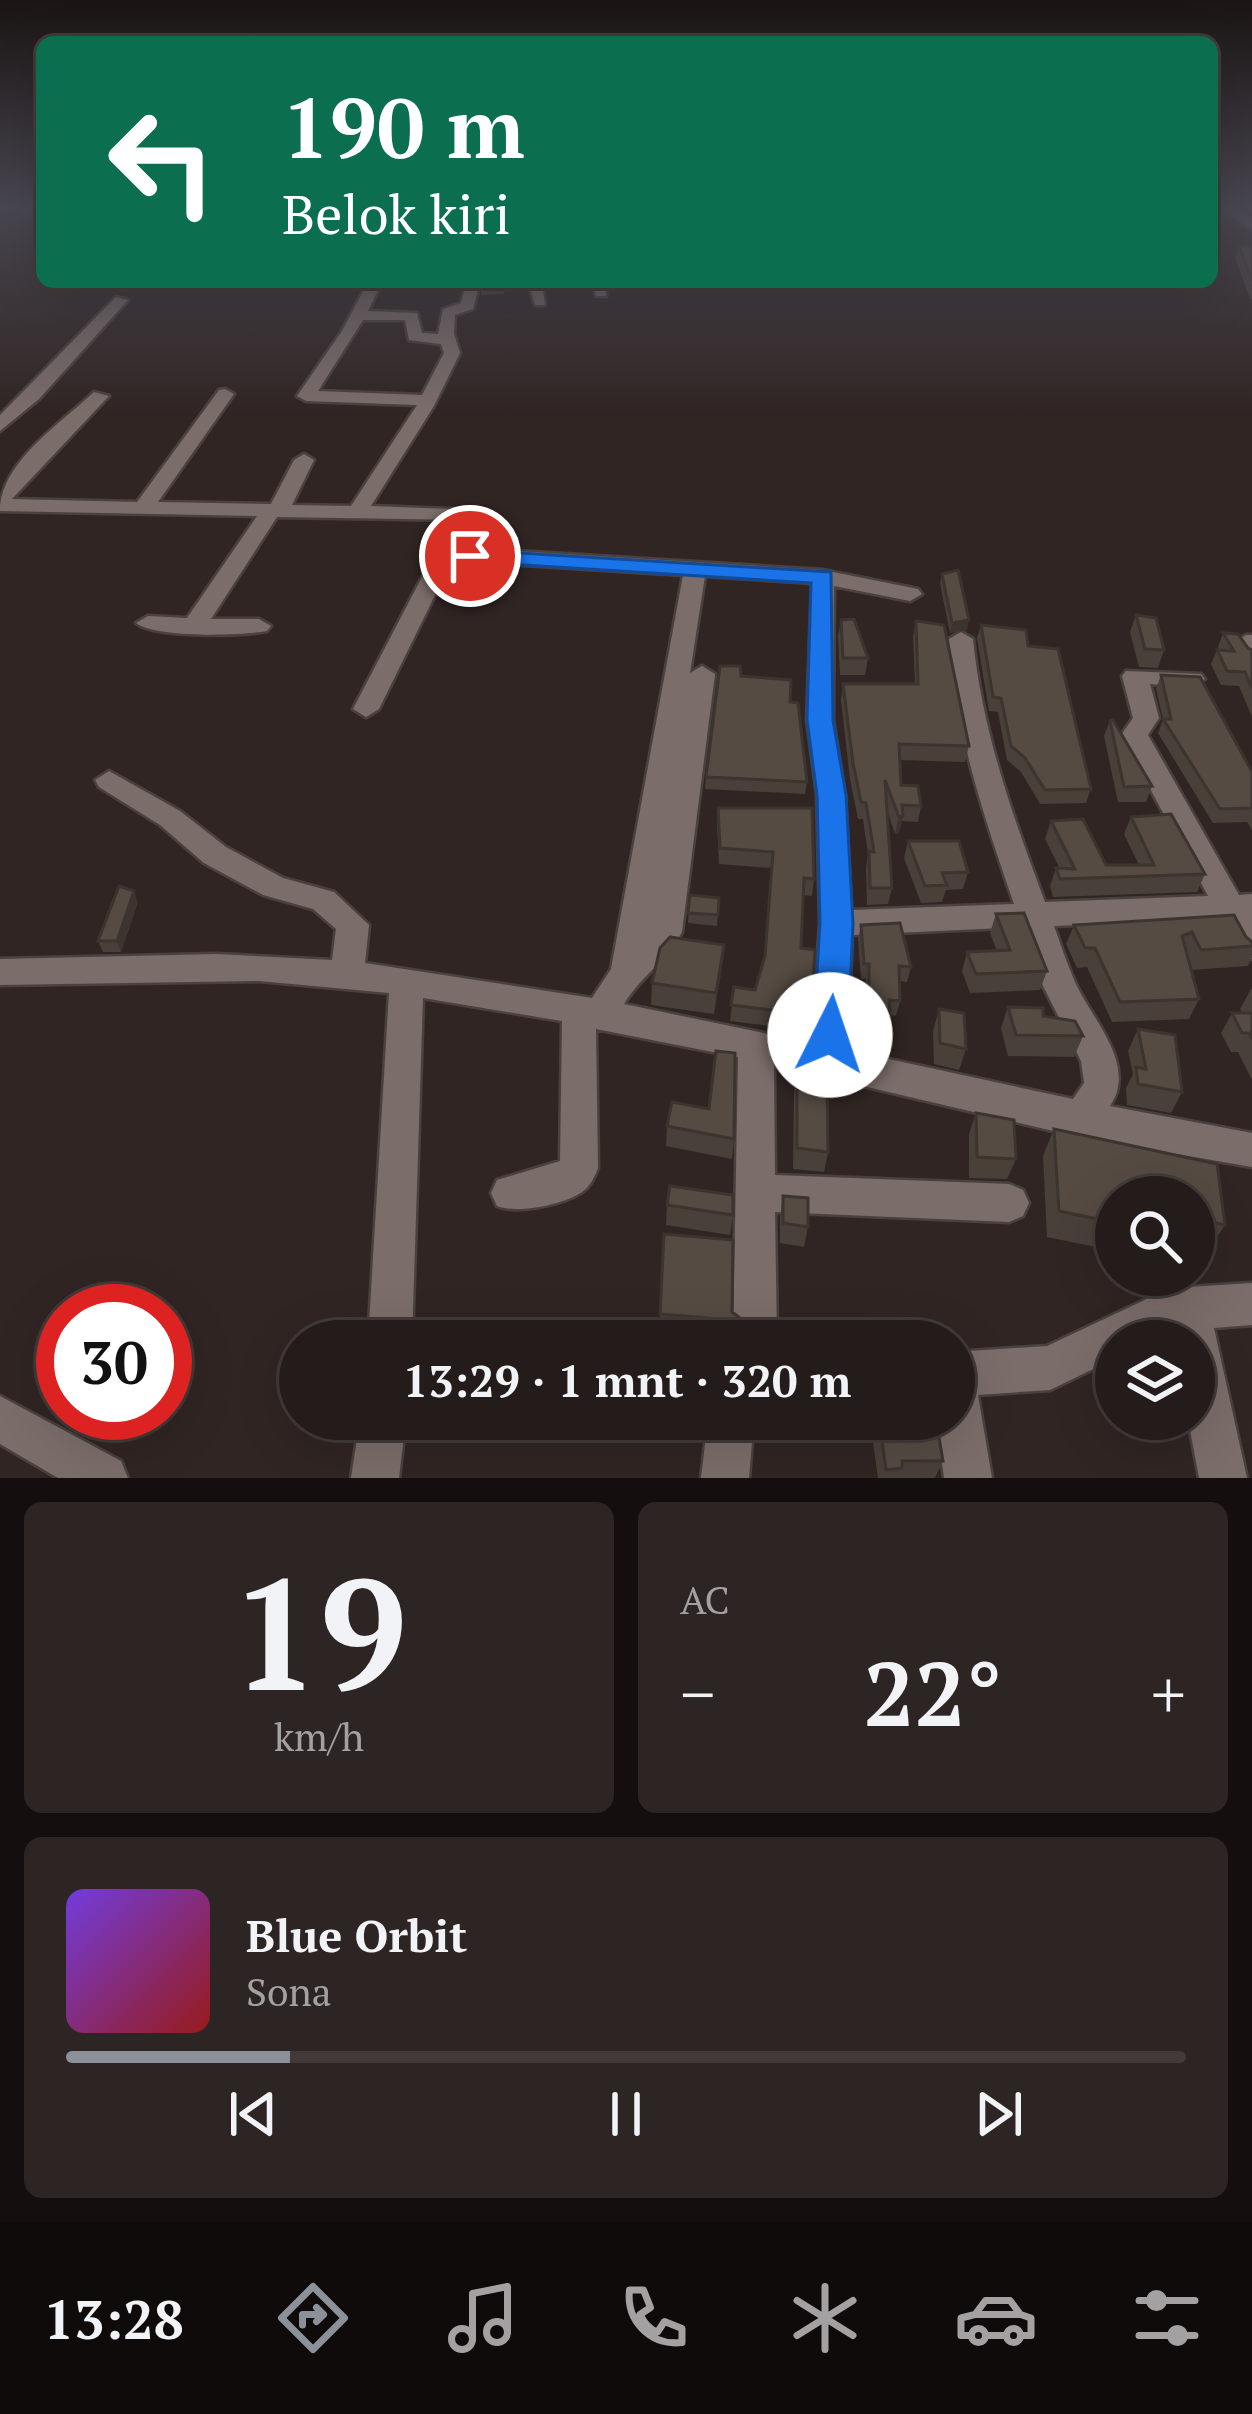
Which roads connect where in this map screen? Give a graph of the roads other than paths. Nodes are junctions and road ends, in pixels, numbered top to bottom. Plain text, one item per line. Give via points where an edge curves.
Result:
1 (372, 288) edge
2 (471, 288) edge
3 (536, 288) edge
4 (121, 300) dead end
5 (539, 302) dead end
6 (357, 315) junction
7 (448, 340) junction
8 (226, 394) dead end
9 (100, 395) dead end
10 (428, 400) junction
11 (0, 424) edge
12 (304, 460) dead end
13 (0, 503) edge
14 (143, 508) junction
15 (275, 511) junction
16 (357, 512) junction
17 (470, 555) junction
18 (695, 569) junction
19 (823, 577) junction
20 (910, 594) dead end
21 (148, 623) dead end
22 (194, 626) junction
23 (260, 626) dead end
24 (962, 640) dead end
25 (1252, 642) edge
26 (1252, 653) edge
27 (702, 674) dead end
28 (1192, 679) edge
29 (366, 709) dead end
30 (109, 780) dead end
31 (663, 849) junction
32 (1242, 907) edge
33 (1037, 918) junction
34 (836, 923) junction
35 (1252, 946) edge
36 (347, 974) junction
37 (4, 978) edge
38 (407, 982) junction
39 (589, 1014) junction
40 (756, 1049) junction
41 (828, 1064) junction
42 (1079, 1120) junction
43 (1252, 1150) edge
44 (511, 1192) dead end
45 (754, 1193) junction
46 (1009, 1203) dead end
47 (1252, 1304) edge
48 (1188, 1309) junction
49 (391, 1320) edge
50 (755, 1320) edge
51 (975, 1373) edge
52 (0, 1419) edge
53 (380, 1440) edge
54 (729, 1440) edge
55 (962, 1440) edge
56 (104, 1478) edge
57 (375, 1478) edge
58 (725, 1478) edge
59 (968, 1478) edge
60 (1223, 1478) edge

1 - 6 street
2 - 7 street via 468,306 448,312
3 - 5 street
4 - 11 street
6 - 7 street via 412,316 415,337
6 - 10 street via 306,396
7 - 10 street via 452,352
8 - 14 street
9 - 13 street
10 - 16 street
12 - 15 street
13 - 14 street
14 - 15 street
15 - 16 street
15 - 22 street
16 - 17 street via 471,514 481,523
17 - 18 street
17 - 29 street via 434,577
18 - 19 street
18 - 31 street
19 - 20 street
19 - 34 street
21 - 22 street
22 - 23 street
24 - 33 street via 966,698 987,776
25 - 26 street
27 - 31 street
28 - 32 street via 1135,676 1146,718 1134,735
30 - 36 street via 215,855 274,886 322,899 353,925
31 - 39 street via 666,932
32 - 33 street
32 - 35 street
33 - 34 street
33 - 42 street via 1060,986 1099,1060 1103,1086
34 - 41 street
36 - 37 street
36 - 38 street
38 - 39 street
38 - 49 street
39 - 40 street
39 - 44 street via 579,1168 569,1179
40 - 41 street
40 - 45 street
41 - 42 street
42 - 43 street
45 - 46 street
45 - 50 street
47 - 48 street
48 - 51 street via 1151,1318 1050,1368
48 - 60 street
52 - 56 street
53 - 57 street
54 - 58 street
55 - 59 street

